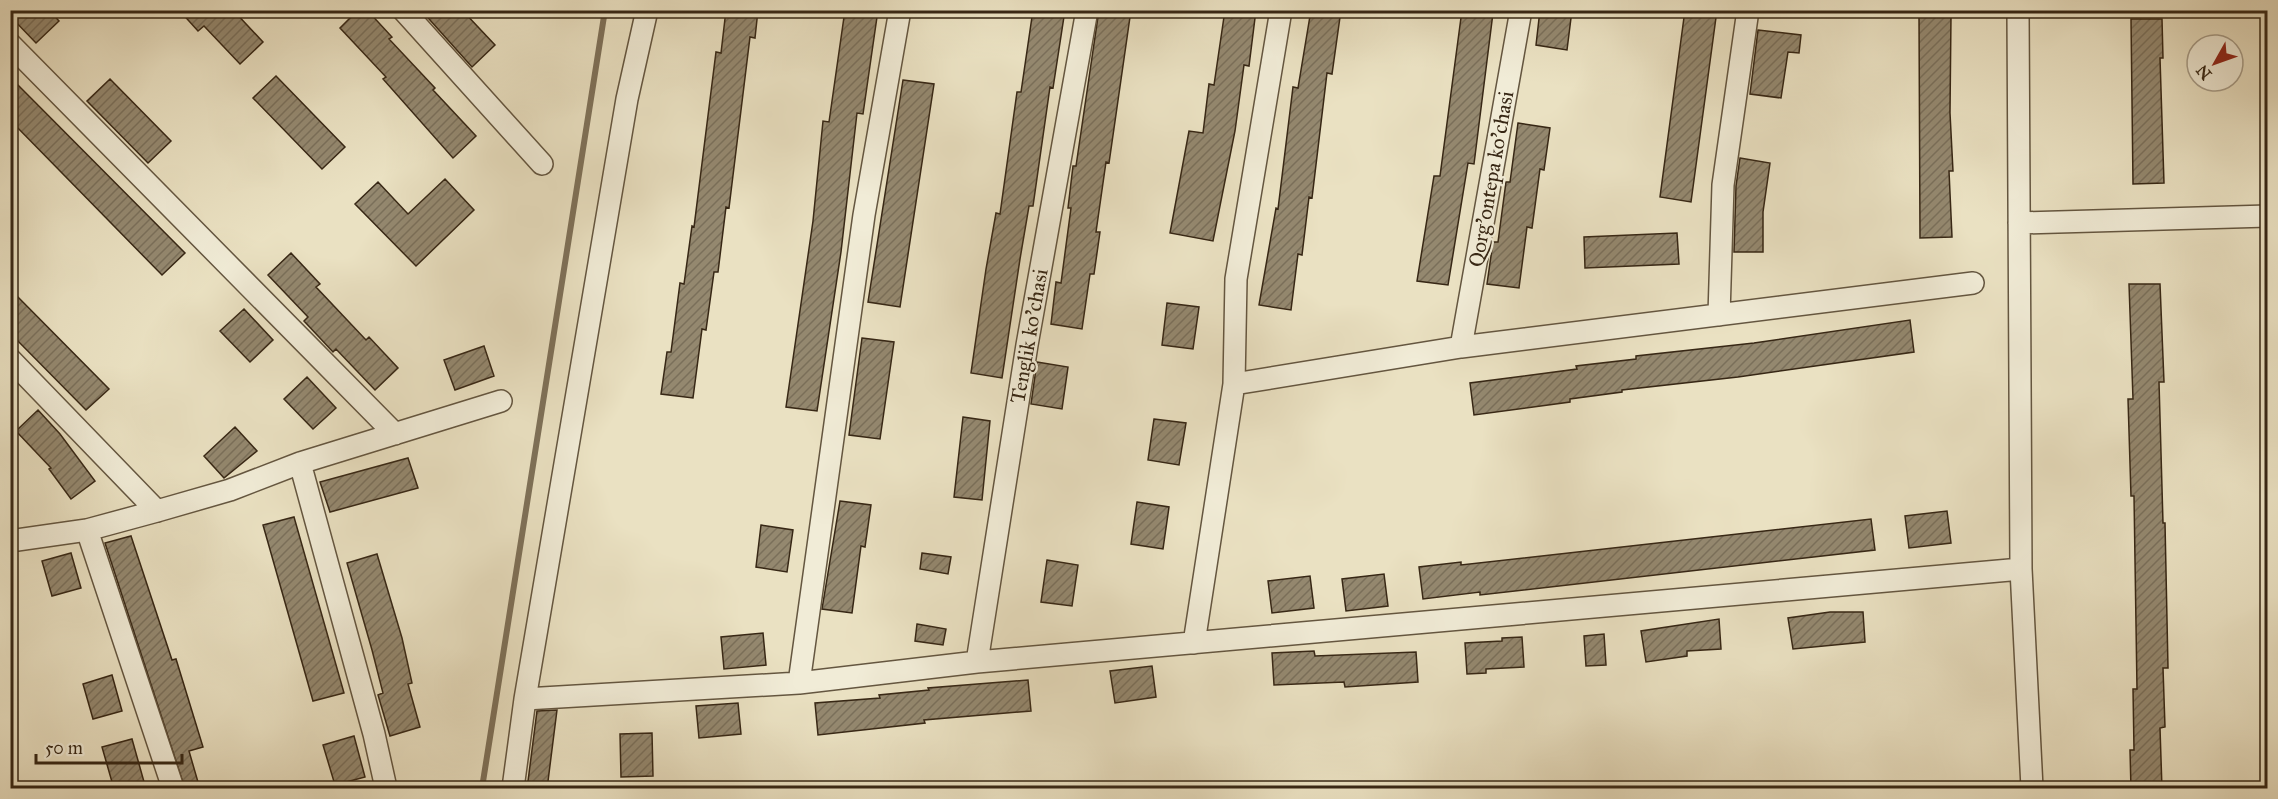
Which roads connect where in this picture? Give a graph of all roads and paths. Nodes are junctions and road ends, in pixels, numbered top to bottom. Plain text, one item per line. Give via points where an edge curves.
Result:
1 (403, 10) edge
2 (647, 10) edge
3 (900, 10) edge
4 (1087, 10) edge
5 (1281, 10) edge
6 (1521, 10) edge
7 (1748, 10) edge
8 (2018, 10) edge
9 (10, 44) edge
10 (542, 164) dead end
11 (2268, 216) edge
12 (2019, 223) junction
13 (1973, 283) dead end
14 (1719, 315) junction
15 (1461, 348) junction
16 (10, 358) edge
17 (1234, 384) junction
18 (501, 401) dead end
19 (395, 434) junction
20 (300, 463) junction
21 (158, 511) junction
22 (87, 530) junction
23 (10, 541) edge
24 (2020, 569) junction
25 (1194, 644) junction
26 (977, 662) junction
27 (799, 683) junction
28 (525, 699) junction
29 (173, 789) edge
30 (386, 789) edge
31 (513, 789) edge
32 (2032, 789) edge

1 - 10 street
2 - 28 street via 627,99
3 - 27 street via 864,215
4 - 26 street, Tenglik ko'chasi via 1027,345
5 - 17 street via 1236,279
6 - 15 street, Qorg'ontepa ko'chasi
7 - 14 street via 1723,185
8 - 12 street
9 - 19 street
11 - 12 street
12 - 24 street
13 - 14 street
14 - 15 street
15 - 17 street
16 - 21 street
17 - 25 street
18 - 19 street
19 - 20 street
20 - 21 street via 230,490
20 - 30 street
21 - 22 street
22 - 23 street
22 - 29 street
24 - 25 street
24 - 32 street
25 - 26 street
26 - 27 street
27 - 28 street
28 - 31 street

